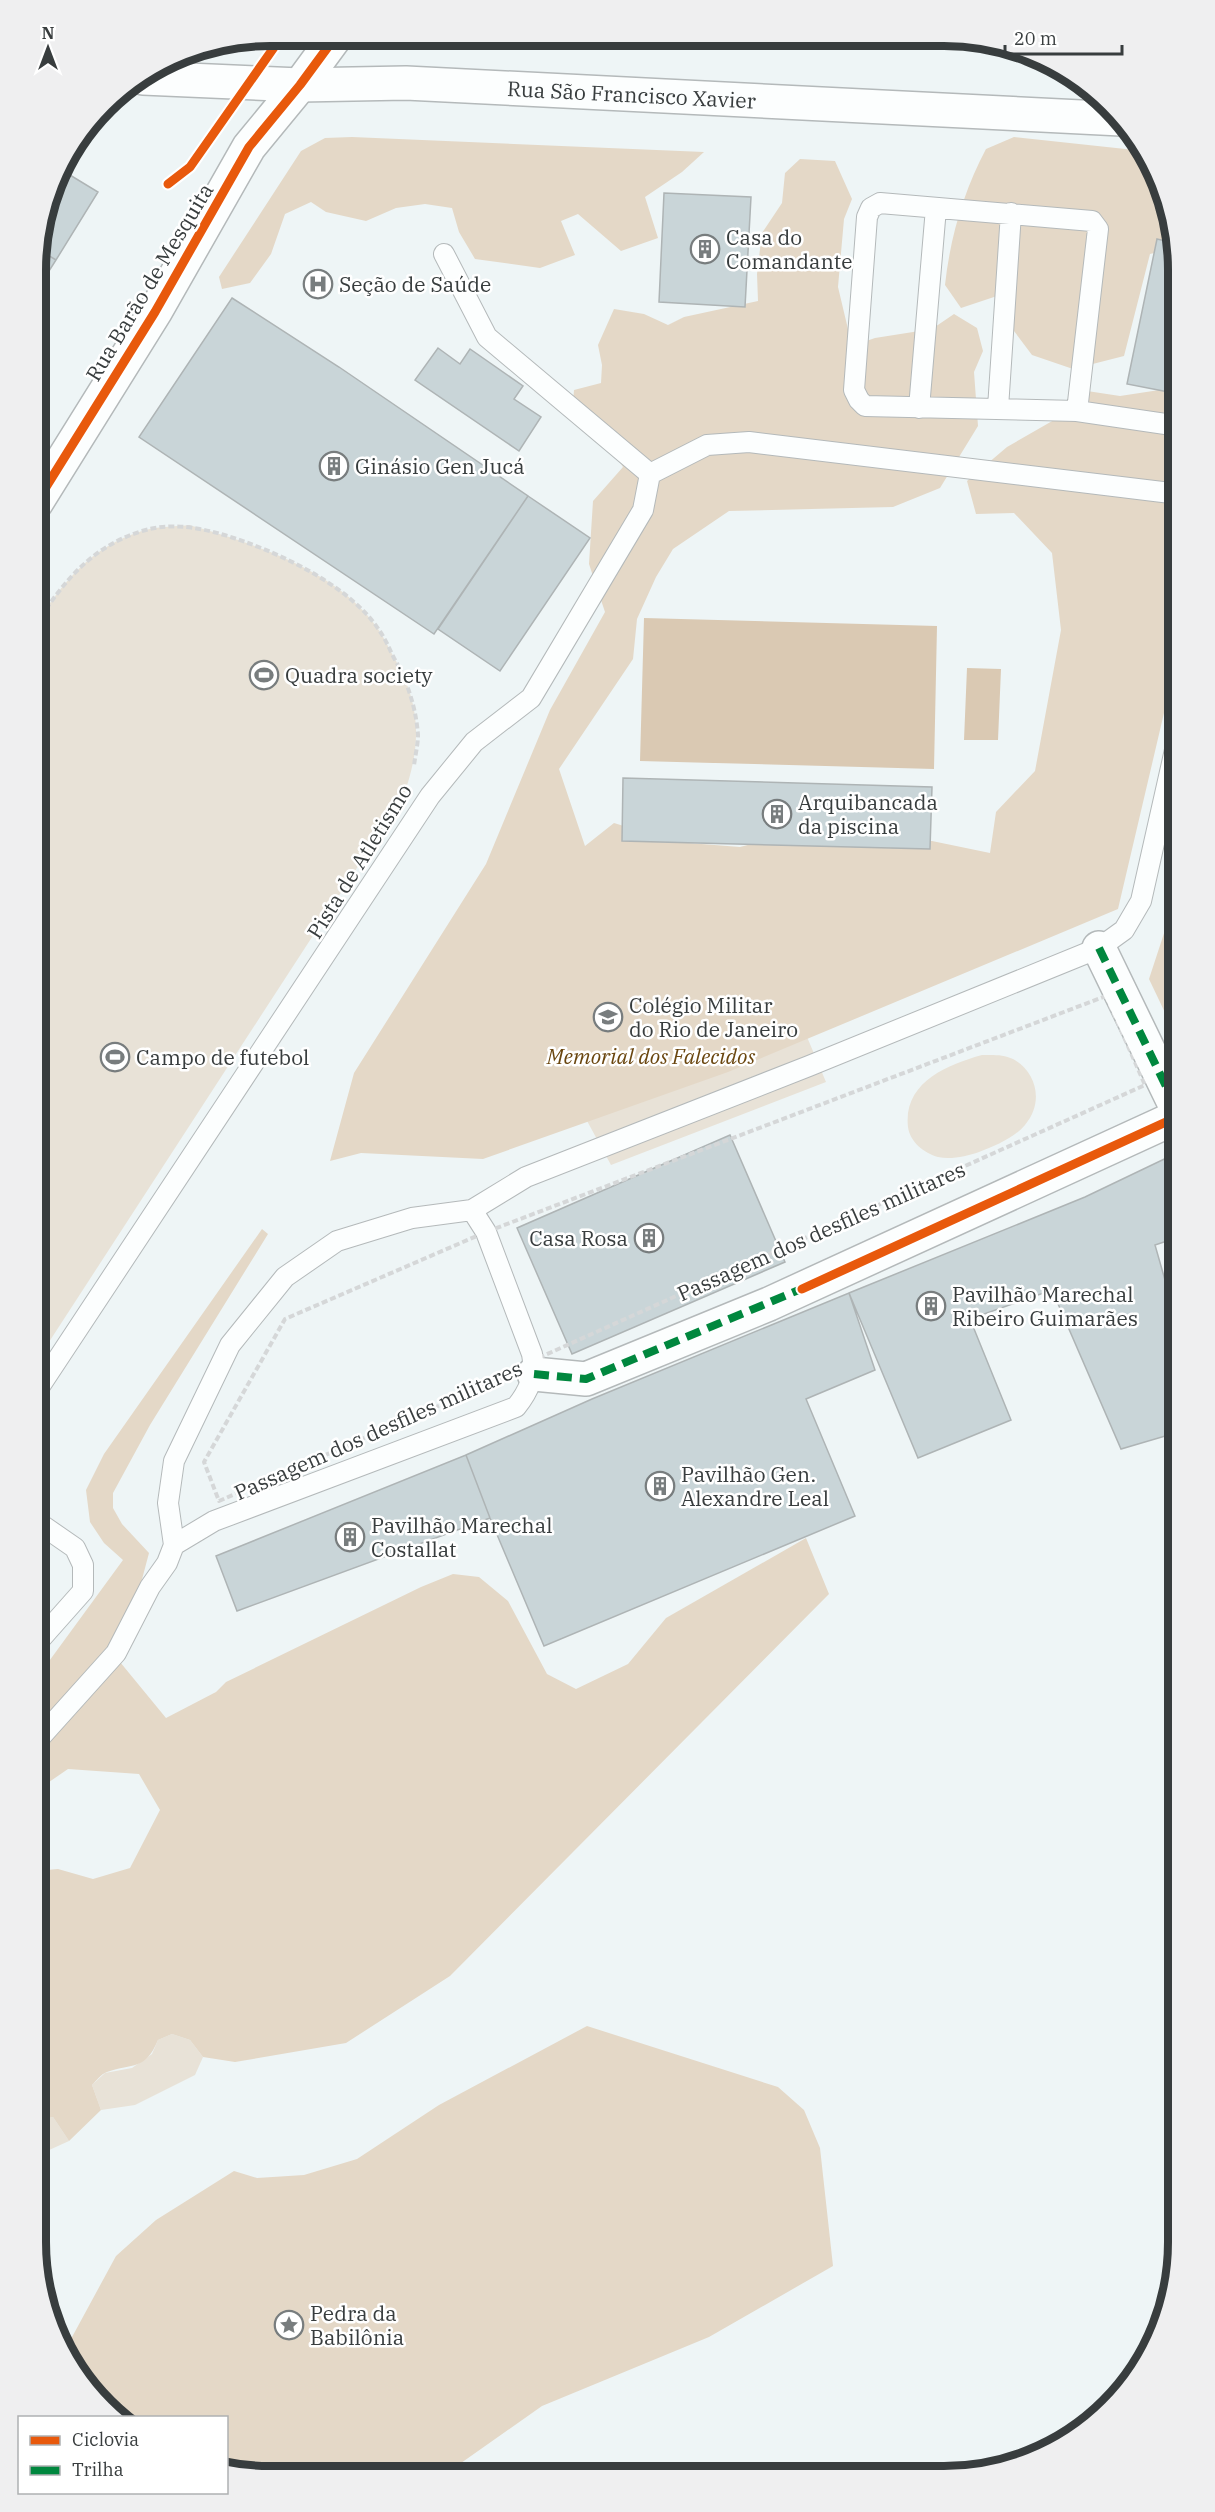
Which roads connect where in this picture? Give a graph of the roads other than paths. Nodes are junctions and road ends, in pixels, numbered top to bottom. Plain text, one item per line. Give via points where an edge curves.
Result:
1 (333, 46) edge
2 (156, 79) edge
3 (300, 85) junction
4 (1109, 118) edge
5 (936, 208) junction
6 (1011, 213) junction
7 (444, 254) dead end
8 (919, 408) junction
9 (998, 408) junction
10 (1077, 411) junction
11 (1168, 424) edge
12 (650, 474) junction
13 (46, 487) edge
14 (1168, 493) edge
15 (1168, 781) edge
16 (1099, 948) junction
17 (1168, 1092) edge
18 (1168, 1120) edge
19 (472, 1210) junction
20 (534, 1367) junction
21 (46, 1377) edge
22 (46, 1528) edge
23 (174, 1545) junction
24 (46, 1632) edge
25 (46, 1731) edge

1 - 3 street, Rua Barão de Mesquita
2 - 3 street, Rua São Francisco Xavier
3 - 4 street, Rua São Francisco Xavier via 406,83
3 - 13 street, Rua Barão de Mesquita via 249,147 155,312
5 - 6 lane
5 - 8 lane
5 - 8 lane via 880,203 871,208 867,217 854,390 865,406
6 - 9 lane
6 - 10 lane via 1092,220 1097,224
7 - 12 lane via 487,337
8 - 9 lane
9 - 10 lane
10 - 11 lane
12 - 14 lane via 707,445 749,442
12 - 21 lane via 643,510 531,698 474,742 430,796
15 - 16 lane via 1141,901 1124,930
16 - 17 street
16 - 19 lane via 526,1177
18 - 20 street via 802,1289 586,1379
19 - 20 lane via 486,1232 527,1336
19 - 23 lane via 412,1218 337,1241 285,1277 230,1345 174,1461 168,1503
20 - 23 lane via 527,1393 516,1407 214,1521
22 - 24 lane via 75,1548 83,1564 82,1591
23 - 25 lane via 116,1653

